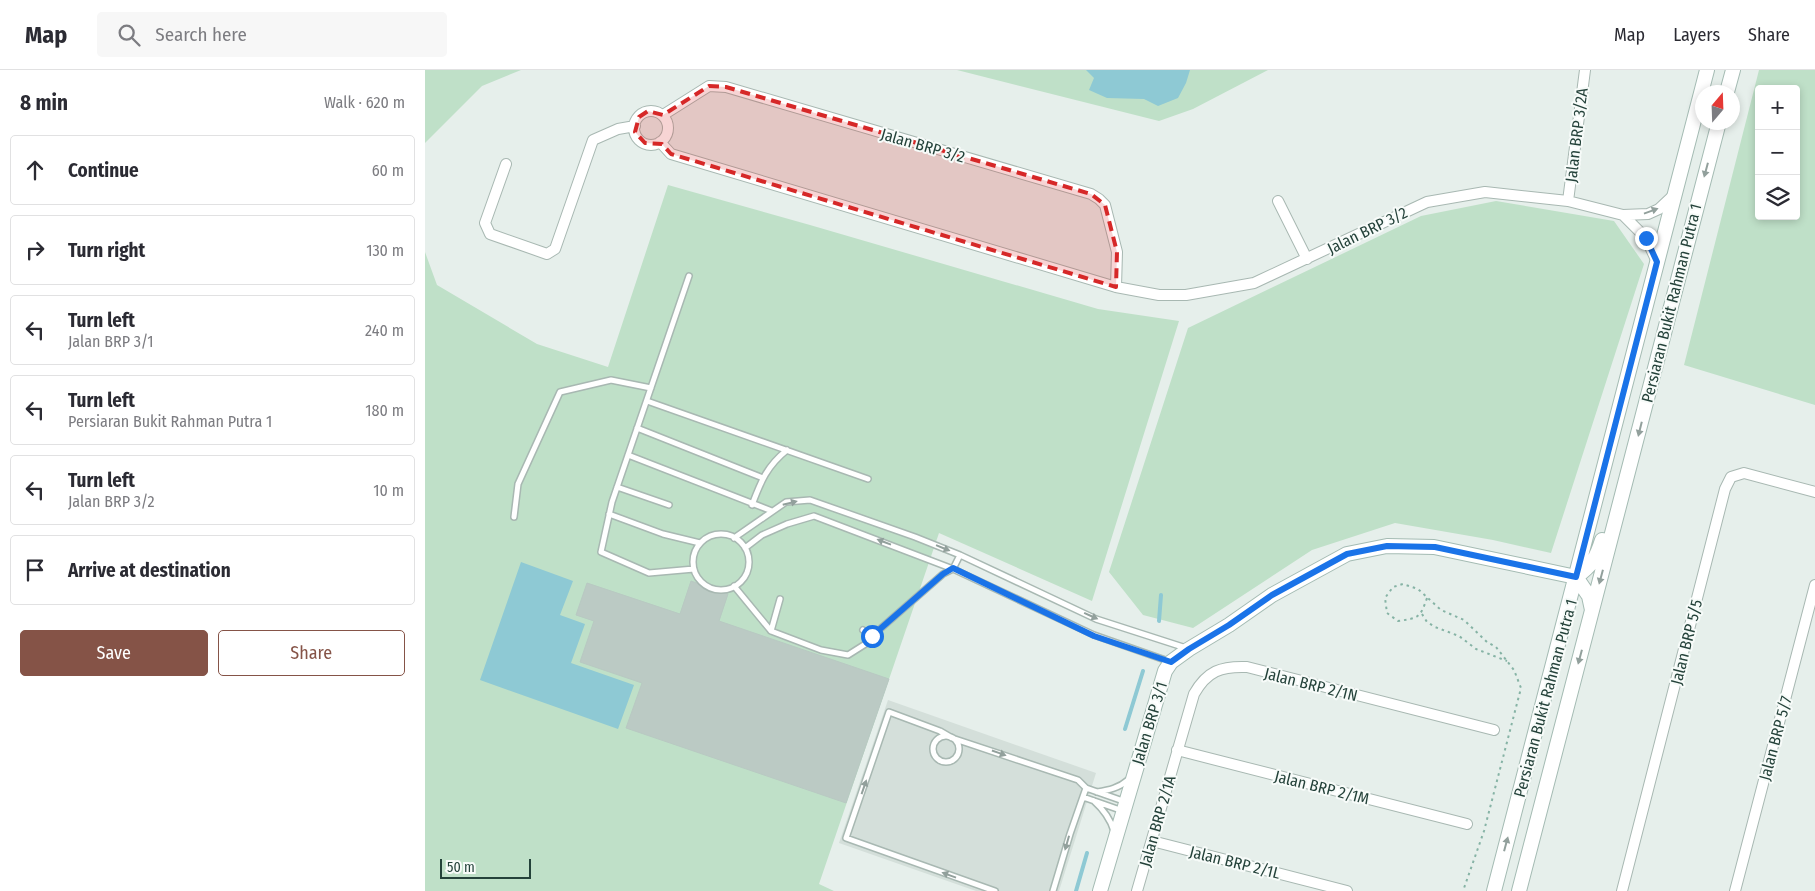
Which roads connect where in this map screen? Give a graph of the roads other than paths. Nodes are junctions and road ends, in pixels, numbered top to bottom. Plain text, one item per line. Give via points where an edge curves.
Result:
1 (1585, 70) edge
2 (1707, 70) edge
3 (1733, 70) edge
4 (1729, 85) edge
5 (663, 115) junction
6 (635, 126) junction
7 (1717, 130) edge
8 (660, 142) junction
9 (506, 164) dead end
10 (1675, 194) junction
11 (1278, 201) dead end
12 (1568, 201) junction
13 (1623, 215) junction
14 (1307, 259) junction
15 (1657, 262) junction
16 (689, 276) dead end
17 (1116, 287) junction
18 (651, 388) junction
19 (647, 401) junction
20 (637, 428) junction
21 (787, 450) junction
22 (628, 455) junction
23 (763, 478) junction
24 (1627, 478) junction
25 (868, 479) dead end
26 (617, 487) junction
27 (1815, 492) edge
28 (669, 505) dead end
29 (752, 505) junction
30 (772, 511) junction
31 (609, 514) junction
32 (514, 517) dead end
33 (734, 538) junction
34 (700, 543) junction
35 (745, 548) junction
36 (960, 555) junction
37 (953, 568) junction
38 (694, 569) junction
39 (1576, 577) junction
40 (1815, 585) edge
41 (734, 586) junction
42 (780, 600) dead end
43 (1593, 610) junction
44 (863, 630) dead end
45 (771, 632) junction
46 (872, 636) junction
47 (1189, 649) junction
48 (1171, 662) junction
49 (1494, 730) dead end
50 (952, 738) junction
51 (1177, 750) junction
52 (1133, 777) junction
53 (1086, 788) junction
54 (1097, 792) junction
55 (1083, 797) junction
56 (1094, 801) junction
57 (1124, 807) junction
58 (1467, 824) dead end
59 (1115, 837) junction
60 (1152, 841) junction
61 (995, 891) edge
62 (1053, 891) edge
63 (1100, 891) edge
64 (1137, 891) edge
65 (1347, 891) edge
66 (1494, 891) edge
67 (1519, 891) edge
68 (1622, 891) edge
69 (1735, 891) edge

1 - 12 street, Jalan BRP 3/2A
2 - 10 main road, Persiaran Bukit Rahman Putra 1
3 - 4 main road
5 - 6 street via 653,111 643,113
5 - 8 street via 668,131
5 - 17 street, Jalan BRP 3/2 via 709,86 726,87 1091,194 1105,205 1117,252
6 - 8 street via 637,136 645,143
6 - 9 street via 618,129 593,140 555,249 547,254 490,234 485,223
7 -> 24 main road, Persiaran Bukit Rahman Putra 1
8 - 17 street, Jalan BRP 3/2 via 671,154
13 -> 10 street, Jalan BRP 3/2 via 1648,214 1659,209
10 - 15 main road, Persiaran Bukit Rahman Putra 1
11 - 14 street
12 - 13 street, Jalan BRP 3/2
12 - 14 street, Jalan BRP 3/2 via 1485,192 1427,202
13 - 15 street via 1646,238
14 - 17 street, Jalan BRP 3/2 via 1254,283 1186,295 1159,295
15 - 39 main road, Persiaran Bukit Rahman Putra 1
16 - 18 lane
18 - 19 lane
18 - 32 lane via 611,380 560,392 518,484
19 - 20 lane
19 - 21 lane
20 - 22 lane
20 - 23 lane
21 - 23 lane
21 - 25 lane
22 - 26 lane
22 - 29 lane
23 - 29 lane
24 - 39 main road via 1614,493 1597,556 1589,568
24 -> 43 main road, Persiaran Bukit Rahman Putra 1
26 - 28 lane
26 - 31 lane
27 - 68 street, Jalan BRP 5/5 via 1744,473 1731,477 1725,489
29 - 30 lane
30 - 33 lane
30 -> 36 lane via 786,502 810,500
31 - 34 lane via 663,534
31 - 38 lane via 601,552 649,573
33 - 34 lane via 717,533
33 - 35 lane
34 - 38 lane via 692,562
37 -> 35 lane via 814,516 762,535
35 - 41 lane via 749,568 743,580
36 - 37 lane
36 -> 47 lane via 1096,619
37 - 46 lane
37 - 48 lane via 1094,636
38 - 41 lane via 705,585 718,590
39 - 43 main road via 1589,596
39 - 47 main road, Jalan BRP 3/1 via 1435,547 1387,546 1347,554 1272,595
66 -> 39 main road, Persiaran Bukit Rahman Putra 1
40 - 69 street, Jalan BRP 5/7
41 - 45 lane
42 - 45 lane
43 -> 67 main road, Persiaran Bukit Rahman Putra 1
44 - 46 lane
45 - 46 lane via 821,650 848,655
47 - 48 main road, Jalan BRP 3/1
48 - 52 main road, Jalan BRP 3/1 via 1165,671
49 - 51 street, Jalan BRP 2/1N via 1234,667 1216,671 1201,682 1194,694
50 - 50 lane via 958,744 959,752 955,759 939,760 933,746 937,739 944,736
50 -> 53 lane via 1078,780
61 -> 50 lane via 846,838 889,712
51 - 58 street, Jalan BRP 2/1M
51 - 60 street, Jalan BRP 2/1A
52 - 54 lane via 1121,786
52 - 57 main road, Jalan BRP 3/1
53 - 54 lane
53 - 55 lane
54 - 57 lane
55 - 56 lane
55 -> 62 lane
56 - 57 lane
56 - 59 lane via 1105,811
57 - 59 main road, Jalan BRP 3/1
59 - 63 main road, Jalan BRP 3/1
60 - 64 street, Jalan BRP 2/1A
60 - 65 street, Jalan BRP 2/1L

